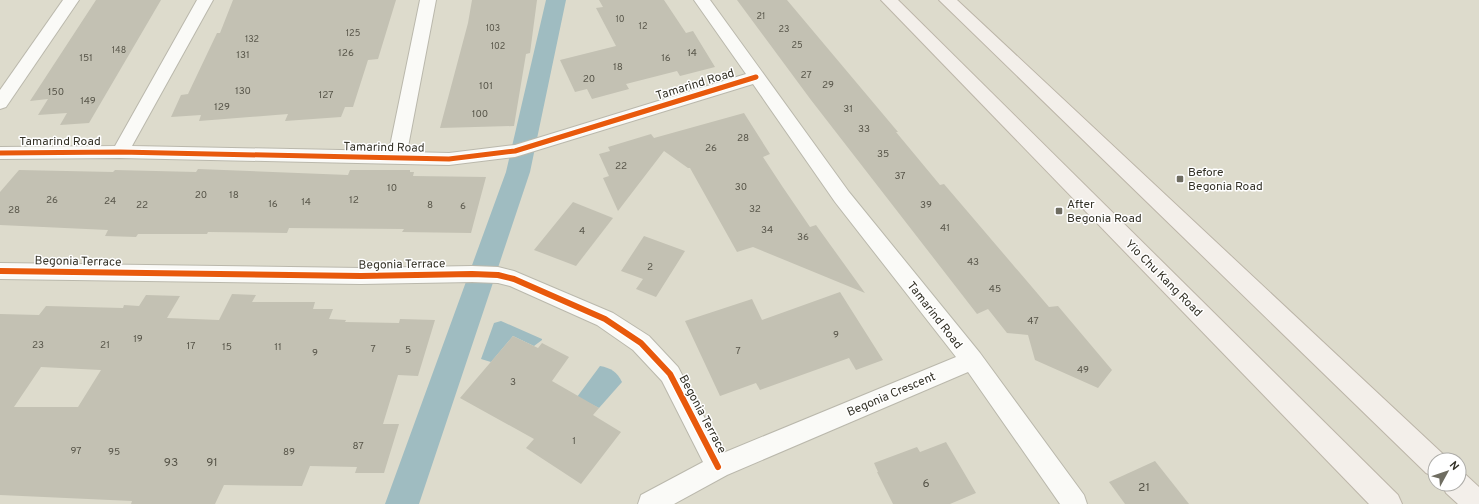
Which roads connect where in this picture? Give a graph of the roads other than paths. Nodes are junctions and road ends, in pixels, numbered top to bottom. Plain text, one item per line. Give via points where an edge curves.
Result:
1 (72, 0) edge
2 (205, 0) edge
3 (428, 0) edge
4 (702, 0) edge
5 (889, 0) edge
6 (947, 0) edge
7 (756, 76) junction
8 (0, 103) edge
9 (120, 152) junction
10 (0, 153) edge
11 (397, 158) junction
12 (0, 271) edge
13 (972, 360) junction
14 (1427, 456) edge
15 (718, 467) junction
16 (1464, 492) edge
17 (650, 504) edge
18 (1075, 504) edge
19 (1388, 504) edge
20 (1477, 504) edge

1 - 8 street
2 - 9 street
3 - 11 street, Tamarind Road
4 - 7 street, Tamarind Road
5 - 19 main road, Yio Chu Kang Road
6 - 14 main road
7 - 11 street, Tamarind Road via 515,151 449,159
7 - 13 street, Tamarind Road via 842,197
9 - 10 street, Tamarind Road
9 - 11 street, Tamarind Road
12 - 15 street, Begonia Terrace via 361,276 472,274 498,275 514,279 605,319 641,343 670,374
13 - 15 street, Begonia Crescent
13 - 18 street
15 - 17 street, Begonia Crescent
16 - 20 main road

